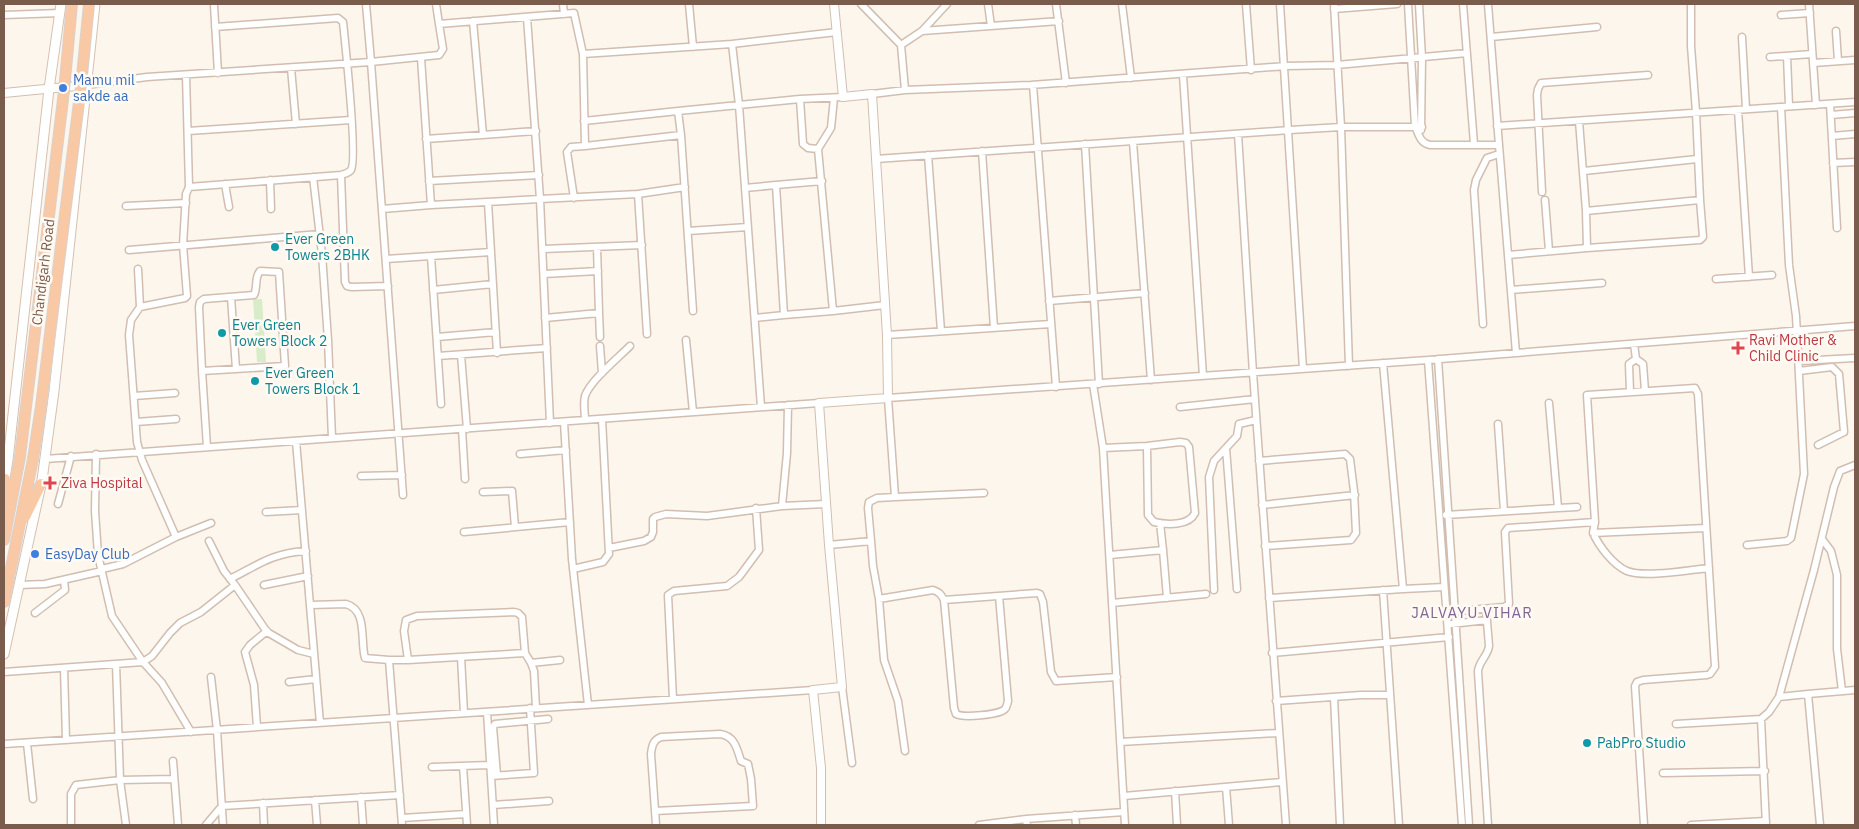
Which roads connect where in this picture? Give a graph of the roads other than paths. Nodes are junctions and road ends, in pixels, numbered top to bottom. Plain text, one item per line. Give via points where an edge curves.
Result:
1 (61, 4) edge
2 (72, 4) edge
3 (89, 4) edge
4 (95, 4) edge
5 (366, 4) edge
6 (436, 4) edge
7 (563, 4) edge
8 (574, 4) edge
9 (689, 4) edge
10 (834, 4) edge
11 (863, 4) edge
12 (947, 4) edge
13 (988, 4) edge
14 (1056, 4) edge
15 (1122, 4) edge
16 (1246, 4) edge
17 (1280, 4) edge
18 (1397, 4) edge
19 (1408, 4) edge
20 (1419, 4) edge
21 (1464, 4) edge
22 (1488, 4) edge
23 (1691, 4) edge
24 (1809, 4) edge
25 (214, 6) dead end
26 (1334, 7) edge
27 (574, 13) junction
28 (1810, 13) junction
29 (60, 14) junction
30 (564, 14) junction
31 (1781, 15) dead end
32 (4, 16) edge
33 (527, 17) junction
34 (473, 21) junction
35 (1059, 21) junction
36 (439, 24) junction
37 (991, 26) junction
38 (216, 27) junction
39 (1597, 27) dead end
40 (1836, 30) dead end
41 (837, 32) junction
42 (922, 32) junction
43 (1491, 36) junction
44 (1742, 37) dead end
45 (732, 44) junction
46 (901, 45) junction
47 (693, 47) junction
48 (1467, 52) junction
49 (583, 54) junction
50 (1812, 54) junction
51 (1770, 56) dead end
52 (1787, 56) junction
53 (421, 58) junction
54 (1412, 58) junction
55 (1422, 58) junction
56 (1855, 60) edge
57 (1838, 61) junction
58 (372, 62) junction
59 (1813, 63) junction
60 (348, 64) junction
61 (1337, 65) junction
62 (1286, 66) junction
63 (290, 68) junction
64 (1251, 70) junction
65 (218, 72) junction
66 (186, 75) junction
67 (1184, 75) junction
68 (1648, 75) dead end
69 (1131, 78) junction
70 (1066, 83) junction
71 (86, 85) junction
72 (1033, 85) junction
73 (50, 89) junction
74 (905, 90) junction
75 (4, 93) edge
76 (872, 94) junction
77 (838, 97) junction
78 (800, 99) junction
79 (1855, 102) edge
80 (1830, 104) junction
81 (739, 105) junction
82 (1816, 105) junction
83 (1789, 106) junction
84 (1781, 107) junction
85 (1746, 109) junction
86 (1738, 110) junction
87 (678, 111) junction
88 (1696, 112) junction
89 (1855, 113) edge
90 (1831, 115) junction
91 (352, 120) junction
92 (584, 121) junction
93 (1579, 122) junction
94 (296, 124) junction
95 (1538, 124) junction
96 (1419, 126) junction
97 (1497, 126) junction
98 (1341, 127) junction
99 (1290, 130) junction
100 (188, 131) junction
101 (536, 131) junction
102 (1238, 134) junction
103 (1855, 134) edge
104 (483, 135) junction
105 (681, 135) junction
106 (1832, 136) junction
107 (1186, 137) junction
108 (426, 139) junction
109 (1133, 142) junction
110 (1085, 144) junction
111 (1474, 144) junction
112 (1499, 145) junction
113 (585, 146) junction
114 (1038, 148) junction
115 (818, 149) junction
116 (982, 152) junction
117 (1499, 154) junction
118 (928, 155) junction
119 (876, 159) junction
120 (1697, 159) junction
121 (1855, 162) edge
122 (1833, 163) junction
123 (1584, 171) junction
124 (340, 175) junction
125 (539, 175) junction
126 (314, 177) junction
127 (270, 180) junction
128 (429, 182) junction
129 (822, 182) junction
130 (225, 184) junction
131 (776, 185) junction
132 (189, 187) junction
133 (684, 187) junction
134 (745, 188) junction
135 (1542, 192) dead end
136 (638, 194) junction
137 (574, 198) junction
138 (540, 199) junction
139 (1545, 200) dead end
140 (1700, 200) junction
141 (488, 202) junction
142 (186, 203) junction
143 (431, 205) junction
144 (126, 206) dead end
145 (229, 207) dead end
146 (271, 209) dead end
147 (382, 209) junction
148 (1586, 211) junction
149 (748, 227) junction
150 (1837, 228) dead end
151 (688, 231) junction
152 (320, 234) junction
153 (183, 245) junction
154 (642, 245) junction
155 (597, 246) junction
156 (1587, 248) junction
157 (542, 249) junction
158 (129, 250) dead end
159 (1549, 251) junction
160 (491, 252) junction
161 (1508, 255) junction
162 (431, 256) junction
163 (386, 260) junction
164 (138, 269) dead end
165 (598, 271) junction
166 (544, 274) junction
167 (1772, 275) dead end
168 (1749, 277) junction
169 (1716, 279) dead end
170 (1602, 283) dead end
171 (493, 284) junction
172 (388, 286) junction
173 (433, 290) junction
174 (1511, 290) junction
175 (1145, 293) junction
176 (231, 297) junction
177 (1094, 297) junction
178 (1049, 301) junction
179 (885, 305) junction
180 (140, 307) junction
181 (694, 311) dead end
182 (833, 311) junction
183 (599, 313) junction
184 (784, 315) junction
185 (545, 318) junction
186 (754, 318) junction
187 (1051, 324) junction
188 (1483, 324) dead end
189 (1855, 326) edge
190 (994, 328) junction
191 (941, 331) junction
192 (1796, 331) junction
193 (496, 332) junction
194 (648, 334) dead end
195 (887, 335) junction
196 (436, 337) junction
197 (600, 337) dead end
198 (686, 340) dead end
199 (1634, 344) junction
200 (600, 346) dead end
201 (630, 346) dead end
202 (547, 348) junction
203 (497, 353) junction
204 (1516, 353) junction
205 (461, 355) junction
206 (438, 356) junction
207 (1855, 358) edge
208 (1438, 359) junction
209 (1636, 359) junction
210 (1428, 360) junction
211 (1798, 361) junction
212 (1383, 363) junction
213 (1349, 366) junction
214 (236, 369) junction
215 (1303, 369) junction
216 (202, 371) junction
217 (1799, 371) junction
218 (602, 373) junction
219 (1253, 373) junction
220 (1203, 376) junction
221 (1151, 380) junction
222 (1096, 384) junction
223 (1056, 387) junction
224 (1645, 391) junction
225 (1630, 392) junction
226 (176, 393) dead end
227 (134, 396) junction
228 (888, 398) junction
229 (1255, 399) junction
230 (819, 403) junction
231 (1549, 403) dead end
232 (441, 404) dead end
233 (788, 405) junction
234 (761, 407) junction
235 (1180, 407) dead end
236 (693, 412) junction
237 (176, 419) dead end
238 (602, 419) junction
239 (585, 420) junction
240 (1256, 420) junction
241 (136, 422) junction
242 (564, 422) junction
243 (550, 423) junction
244 (1498, 424) dead end
245 (464, 429) junction
246 (398, 434) junction
247 (332, 438) junction
248 (296, 441) junction
249 (1818, 445) dead end
250 (1147, 446) junction
251 (207, 447) junction
252 (1103, 448) junction
253 (1226, 448) junction
254 (566, 450) junction
255 (139, 451) junction
256 (96, 454) junction
257 (520, 454) dead end
258 (71, 456) junction
259 (45, 459) junction
260 (6, 460) edge
261 (1259, 461) junction
262 (1855, 465) edge
263 (402, 475) junction
264 (361, 476) dead end
265 (465, 479) dead end
266 (4, 482) edge
267 (41, 484) junction
268 (483, 492) dead end
269 (984, 493) dead end
270 (403, 495) dead end
271 (1354, 495) junction
272 (895, 497) junction
273 (58, 504) dead end
274 (826, 504) junction
275 (1262, 504) junction
276 (782, 506) junction
277 (1577, 507) dead end
278 (756, 508) junction
279 (1558, 508) junction
280 (302, 510) junction
281 (1504, 511) junction
282 (266, 512) dead end
283 (1448, 514) junction
284 (1440, 515) junction
285 (570, 522) junction
286 (1595, 522) junction
287 (211, 523) dead end
288 (1160, 524) junction
289 (515, 528) junction
290 (1706, 528) junction
291 (18, 530) junction
292 (5, 532) edge
293 (464, 532) dead end
294 (1593, 533) junction
295 (176, 537) junction
296 (1822, 539) junction
297 (209, 541) dead end
298 (871, 541) junction
299 (829, 545) junction
300 (1747, 545) dead end
301 (1265, 546) junction
302 (609, 548) junction
303 (306, 550) junction
304 (1163, 550) junction
305 (1110, 555) junction
306 (1709, 568) junction
307 (573, 569) junction
308 (102, 570) junction
309 (308, 576) junction
310 (230, 579) junction
311 (64, 580) junction
312 (235, 585) junction
313 (264, 585) dead end
314 (19, 586) junction
315 (1444, 587) junction
316 (1237, 589) dead end
317 (1403, 589) junction
318 (1214, 590) dead end
319 (1383, 590) junction
320 (1206, 594) dead end
321 (1000, 596) junction
322 (1167, 598) junction
323 (1269, 598) junction
324 (879, 599) junction
325 (944, 600) junction
326 (4, 602) edge
327 (1112, 603) junction
328 (310, 605) junction
329 (1486, 609) junction
330 (1451, 612) junction
331 (35, 613) dead end
332 (1487, 620) junction
333 (1451, 624) junction
334 (266, 631) junction
335 (1449, 637) junction
336 (1386, 642) junction
337 (525, 653) junction
338 (1272, 653) junction
339 (4, 654) edge
340 (314, 654) junction
341 (461, 657) junction
342 (389, 660) junction
343 (408, 660) junction
344 (560, 660) dead end
345 (143, 662) junction
346 (531, 663) junction
347 (116, 664) junction
348 (64, 668) junction
349 (4, 672) edge
350 (1117, 676) junction
351 (211, 677) dead end
352 (316, 679) junction
353 (289, 682) dead end
354 (842, 687) junction
355 (814, 690) junction
356 (1855, 690) edge
357 (1842, 691) junction
358 (1808, 694) junction
359 (1390, 695) junction
360 (1334, 697) junction
361 (1779, 697) junction
362 (672, 699) junction
363 (1276, 702) junction
364 (588, 705) junction
365 (533, 708) junction
366 (487, 712) junction
367 (464, 713) junction
368 (395, 718) junction
369 (548, 718) dead end
370 (1761, 719) junction
371 (530, 720) junction
372 (320, 723) junction
373 (1676, 724) dead end
374 (257, 727) junction
375 (217, 730) junction
376 (191, 732) junction
377 (1278, 733) junction
378 (118, 737) junction
379 (66, 740) junction
380 (27, 742) junction
381 (1120, 742) junction
382 (4, 744) edge
383 (905, 751) dead end
384 (173, 761) dead end
385 (852, 763) dead end
386 (490, 765) junction
387 (463, 766) junction
388 (432, 767) dead end
389 (1764, 771) junction
390 (1663, 773) dead end
391 (494, 776) junction
392 (174, 779) junction
393 (120, 780) junction
394 (1282, 782) junction
395 (1226, 787) junction
396 (1175, 791) junction
397 (400, 795) junction
398 (1124, 796) junction
399 (361, 797) junction
400 (33, 798) dead end
401 (315, 800) junction
402 (549, 802) dead end
403 (263, 803) junction
404 (493, 805) junction
405 (222, 806) junction
406 (655, 811) junction
407 (1124, 812) junction
408 (466, 814) junction
409 (1075, 815) junction
410 (402, 822) edge
411 (1026, 822) edge
412 (1766, 823) edge
413 (1712, 824) edge
414 (1744, 824) edge
415 (71, 825) edge
416 (126, 825) edge
417 (178, 825) edge
418 (206, 825) edge
419 (224, 825) edge
420 (264, 825) edge
421 (317, 825) edge
422 (364, 825) edge
423 (467, 825) edge
424 (494, 825) edge
425 (656, 825) edge
426 (821, 825) edge
427 (979, 825) edge
428 (1076, 825) edge
429 (1125, 825) edge
430 (1176, 825) edge
431 (1229, 825) edge
432 (1286, 825) edge
433 (1340, 825) edge
434 (1399, 825) edge
435 (1462, 825) edge
436 (1469, 825) edge
437 (1488, 825) edge
438 (1644, 825) edge
439 (1691, 825) edge
440 (1820, 825) edge

1 - 29 main road
2 - 292 highway, Chandigarh Road, bridge via 59,143 20,457
3 - 291 highway, bridge via 42,396
4 - 71 main road
5 - 58 street
6 - 36 street
7 - 30 street
8 - 27 street
9 - 47 street
10 - 41 street
11 - 46 street
12 - 42 street
13 - 37 street
14 - 35 street
15 - 69 street
16 - 64 street
17 - 62 street
18 - 26 street
19 - 54 street
20 - 55 street
21 - 48 street
22 - 43 street
23 - 88 street
24 - 28 street
25 - 38 street
26 - 61 street
27 - 30 street
27 - 49 street
28 - 31 street
28 - 50 street
29 - 32 street
29 - 73 main road
30 - 33 street
33 - 34 street
33 - 101 street
34 - 36 street
34 - 104 street
35 - 37 street
35 - 70 street
36 - 53 street via 441,54
37 - 42 street
38 - 60 street via 338,18 343,22
38 - 65 street
39 - 43 street
40 - 57 street
41 - 45 street
41 - 77 street
42 - 46 street
43 - 97 street
44 - 85 street
45 - 47 street
45 - 81 street
46 - 74 street
47 - 49 street
48 - 55 street
48 - 111 street
49 - 92 street
50 - 52 street
50 - 59 street
51 - 52 street
52 - 83 street
53 - 58 street
53 - 108 street
54 - 55 street
54 - 61 street
54 - 96 street
55 - 96 street
56 - 57 street
57 - 59 street
58 - 60 street
58 - 147 street
59 - 82 street
60 - 63 street
60 - 91 street
61 - 62 street
61 - 98 street
62 - 64 street
62 - 99 street
63 - 65 street
63 - 94 street
64 - 67 street
65 - 66 street
66 - 71 street
66 - 100 street
67 - 69 street
67 - 107 street
68 - 95 street via 1541,83 1538,89
69 - 70 street
70 - 72 street
71 - 73 street
71 - 259 main road
72 - 74 street
72 - 114 street
73 - 75 street
73 - 260 main road
74 - 76 street
76 - 77 street
76 - 119 street
77 - 78 street
77 - 115 street via 831,128
78 - 81 street
78 - 115 street via 802,144
79 - 80 street
80 - 82 street
80 - 90 street
81 - 87 street
81 - 134 street
82 - 83 street
83 - 84 street
84 - 85 street
84 - 192 street via 1789,265
85 - 86 street
86 - 88 street
86 - 168 street
87 - 92 street
87 - 105 street
88 - 93 street
88 - 120 street
89 - 90 street
90 - 106 street
91 - 94 street
91 - 124 street via 353,163 351,170
92 - 113 street
93 - 95 street
93 - 123 street
94 - 100 street
95 - 97 street
95 - 135 street
96 - 98 street
96 - 111 street via 1424,144
97 - 112 street
98 - 99 street
98 - 213 street
99 - 102 street
99 - 215 street
100 - 132 street
101 - 104 street
101 - 125 street
102 - 107 street
102 - 219 street
103 - 106 street
104 - 108 street
105 - 113 street
105 - 133 street
106 - 122 street
107 - 109 street
107 - 220 street
108 - 128 street
109 - 110 street
109 - 175 street
110 - 114 street
110 - 177 street
111 - 112 street
112 - 117 street
113 - 137 street via 571,147 567,152
114 - 116 street
114 - 178 street
115 - 129 street
116 - 118 street
116 - 190 street
117 - 161 street
117 - 188 street via 1487,158 1474,190
118 - 119 street
118 - 191 street
119 - 179 street
120 - 123 street
120 - 140 street
121 - 122 street
122 - 150 street
123 - 148 street
124 - 126 street
124 - 172 street via 345,282 352,288
125 - 128 street
125 - 138 street
126 - 127 street
126 - 152 street
127 - 130 street
127 - 146 street
128 - 143 street
129 - 131 street
129 - 182 street
130 - 132 street
130 - 145 street
131 - 134 street
131 - 184 street
132 - 142 street
133 - 136 street
133 - 151 street
134 - 149 street
136 - 137 street
136 - 154 street
137 - 138 street
138 - 141 street
138 - 157 street
139 - 159 street
140 - 148 street
140 - 156 street via 1703,237 1700,240
141 - 143 street
141 - 160 street
142 - 144 street
142 - 153 street
143 - 147 street
147 - 163 street
148 - 156 street
149 - 151 street
149 - 186 street
151 - 181 street
152 - 153 street
152 - 247 street
153 - 158 street
153 - 180 street via 187,296
154 - 155 street
154 - 194 street
155 - 157 street
155 - 165 street
156 - 159 street
157 - 166 street
159 - 161 street
160 - 162 street
160 - 171 street
161 - 174 street
162 - 163 street
162 - 173 street
163 - 172 street
164 - 180 street
165 - 166 street
165 - 183 street
166 - 185 street
167 - 168 street
168 - 169 street
170 - 174 street
171 - 173 street
171 - 193 street
172 - 246 street
173 - 196 street
174 - 204 street
175 - 177 street
175 - 221 street
176 - 214 street
176 - 214 street via 254,295 260,271 279,272 285,366
176 - 216 street via 200,302
177 - 178 street
177 - 222 street
178 - 187 street
179 - 182 street
179 - 195 street
180 - 227 street via 131,320 129,336
182 - 184 street
183 - 185 street
183 - 197 street
184 - 186 street
185 - 202 street
186 - 234 street
187 - 190 street
187 - 223 street
189 - 192 street
190 - 191 street
191 - 195 street
192 - 199 street
192 - 211 street
193 - 196 street
193 - 203 street
195 - 228 street
196 - 206 street
198 - 236 street
199 - 204 street
199 - 209 street
200 - 218 street
201 - 218 street
202 - 203 street
202 - 243 street
203 - 205 street
204 - 208 street
205 - 206 street
205 - 245 street
206 - 232 street
207 - 211 street
208 - 210 street
208 - 283 street
209 - 224 street via 1643,364
209 - 225 street via 1629,364
210 - 212 street
210 - 284 street
211 - 217 street
212 - 213 street
212 - 317 street
213 - 215 street
214 - 216 street
215 - 219 street
216 - 251 street
217 - 249 street via 1832,368 1839,374 1844,432
217 - 300 street via 1804,474 1792,538
218 - 239 street via 585,398
219 - 220 street
219 - 229 street
220 - 221 street
221 - 222 street
222 - 223 street
222 - 252 street
223 - 228 street
224 - 225 street
224 - 290 street via 1697,390
225 - 286 street via 1589,395 1586,398
226 - 227 street
227 - 241 street
228 - 230 street
228 - 272 street
229 - 235 street
229 - 240 street
230 - 233 street
230 - 274 street
231 - 279 street
233 - 234 street
233 - 276 street
234 - 236 street
236 - 238 street
237 - 241 street
238 - 239 street
238 - 302 street
239 - 242 street
240 - 253 street via 1241,423 1237,436
240 - 261 street
241 - 255 street
242 - 243 street
242 - 254 street
243 - 245 street
244 - 281 street
245 - 246 street
245 - 265 street
246 - 247 street
246 - 263 street
247 - 248 street
248 - 251 street
248 - 280 street
250 - 252 street
250 - 288 street via 1148,515
250 - 288 street via 1180,442 1189,447 1195,513 1187,522
251 - 255 street
252 - 305 street
253 - 316 street
253 - 318 street via 1214,461 1208,477
254 - 257 street
254 - 285 street
255 - 256 street
255 - 295 street
256 - 258 street
256 - 308 street via 95,510
258 - 259 street
258 - 273 street
259 - 267 main road
260 - 266 main road
261 - 271 street via 1345,454 1350,459
261 - 275 street
262 - 296 street via 1840,471
263 - 264 street
263 - 270 street
266 - 292 highway
267 - 291 highway
267 - 314 main road
268 - 289 street via 512,491
269 - 272 street
271 - 275 street
271 - 301 street via 1356,533 1351,540
272 - 298 street via 869,502
274 - 276 street
274 - 299 street
275 - 301 street
276 - 278 street
277 - 279 street
278 - 302 street via 707,516 655,516 651,537
278 - 362 street via 759,550 739,577 727,586 674,591 668,596
279 - 281 street
280 - 282 street
280 - 303 street
281 - 283 street
283 - 284 street
283 - 330 street
284 - 315 street
285 - 289 street
285 - 307 street
286 - 294 street
286 - 329 street via 1508,528 1505,532 1509,604
287 - 295 street
288 - 304 street
289 - 293 street
290 - 294 street
290 - 306 street
291 - 326 highway
294 - 306 street via 1598,543 1627,571 1665,573
295 - 308 street via 123,564
296 - 357 street via 1831,551 1837,575 1837,650
296 - 361 street
297 - 310 street
298 - 299 street
298 - 324 street
299 - 354 street
301 - 323 street
302 - 307 street via 603,562
303 - 309 street
303 - 310 street via 270,557
304 - 305 street
304 - 322 street
305 - 327 street
306 - 438 street via 1713,670 1706,675 1643,680 1635,686
307 - 364 street
308 - 311 street
308 - 345 street via 112,616
309 - 313 street
309 - 328 street
310 - 312 street
311 - 314 street
311 - 331 street via 65,590
312 - 334 street
312 - 345 street via 201,612 180,623
314 - 339 main road
315 - 317 street
315 - 330 street
317 - 319 street
319 - 323 street
319 - 336 street
320 - 322 street
321 - 325 street
321 - 325 street via 1008,701 1004,710 967,716 956,714 954,708
321 - 350 street via 1040,594 1051,672 1056,681
322 - 327 street
323 - 338 street
324 - 325 street via 933,590 939,592
324 - 383 street via 884,660 898,701
327 - 350 street
328 - 340 street
328 - 342 street via 351,605 360,618 365,658
329 - 330 street
329 - 332 street
330 - 333 street
332 - 333 street
332 - 437 street via 1488,652 1478,672
333 - 335 street
333 - 436 street
334 - 340 street via 298,650
334 - 374 street via 245,652 254,685
335 - 336 street
335 - 435 street
336 - 338 street
336 - 359 street
337 - 341 street
337 - 343 street via 522,617 518,613 417,616 408,618 404,623
337 - 346 street
338 - 363 street
340 - 352 street
341 - 343 street
341 - 367 street
342 - 343 street
342 - 368 street
344 - 346 street
345 - 347 street
345 - 376 street via 162,683
346 - 365 street via 534,671
347 - 348 street
347 - 378 street
348 - 349 street
348 - 379 street
350 - 381 street
351 - 375 street
352 - 353 street
352 - 372 street
354 - 355 street
354 - 385 street
355 - 362 street
355 - 426 street via 821,768
356 - 357 street
357 - 358 street
358 - 361 street
358 - 440 street
359 - 360 street
359 - 434 street
360 - 363 street
360 - 433 street
361 - 370 street
362 - 364 street
363 - 377 street
364 - 365 street
365 - 366 street
365 - 371 street
366 - 367 street
366 - 386 street
367 - 368 street
368 - 372 street
368 - 397 street
369 - 371 street
370 - 373 street
370 - 389 street
371 - 391 street via 494,724
371 - 391 street via 534,774
372 - 374 street
374 - 375 street
375 - 376 street
375 - 405 street
376 - 378 street
377 - 381 street
377 - 394 street
378 - 379 street
378 - 393 street
379 - 380 street
380 - 382 street
380 - 400 street
381 - 398 street
384 - 392 street
386 - 387 street
386 - 391 street
387 - 388 street
387 - 408 street
389 - 390 street
389 - 412 street
391 - 404 street
392 - 393 street
392 - 417 street
393 - 415 street via 76,784 71,794
393 - 416 street
394 - 395 street
394 - 432 street
395 - 396 street
395 - 431 street
396 - 398 street
396 - 430 street
397 - 399 street
397 - 410 street
398 - 407 street
399 - 401 street
399 - 422 street
401 - 403 street
401 - 421 street
402 - 404 street
403 - 405 street
403 - 420 street
404 - 424 street
405 - 418 street
405 - 419 street
406 - 406 street via 651,754 656,739 723,734 734,741 741,761 748,764 753,806
406 - 425 street
407 - 409 street
407 - 429 street
408 - 410 street
408 - 423 street
409 - 411 street
409 - 428 street
411 - 427 street
412 - 414 street
413 - 414 street
413 - 439 street

